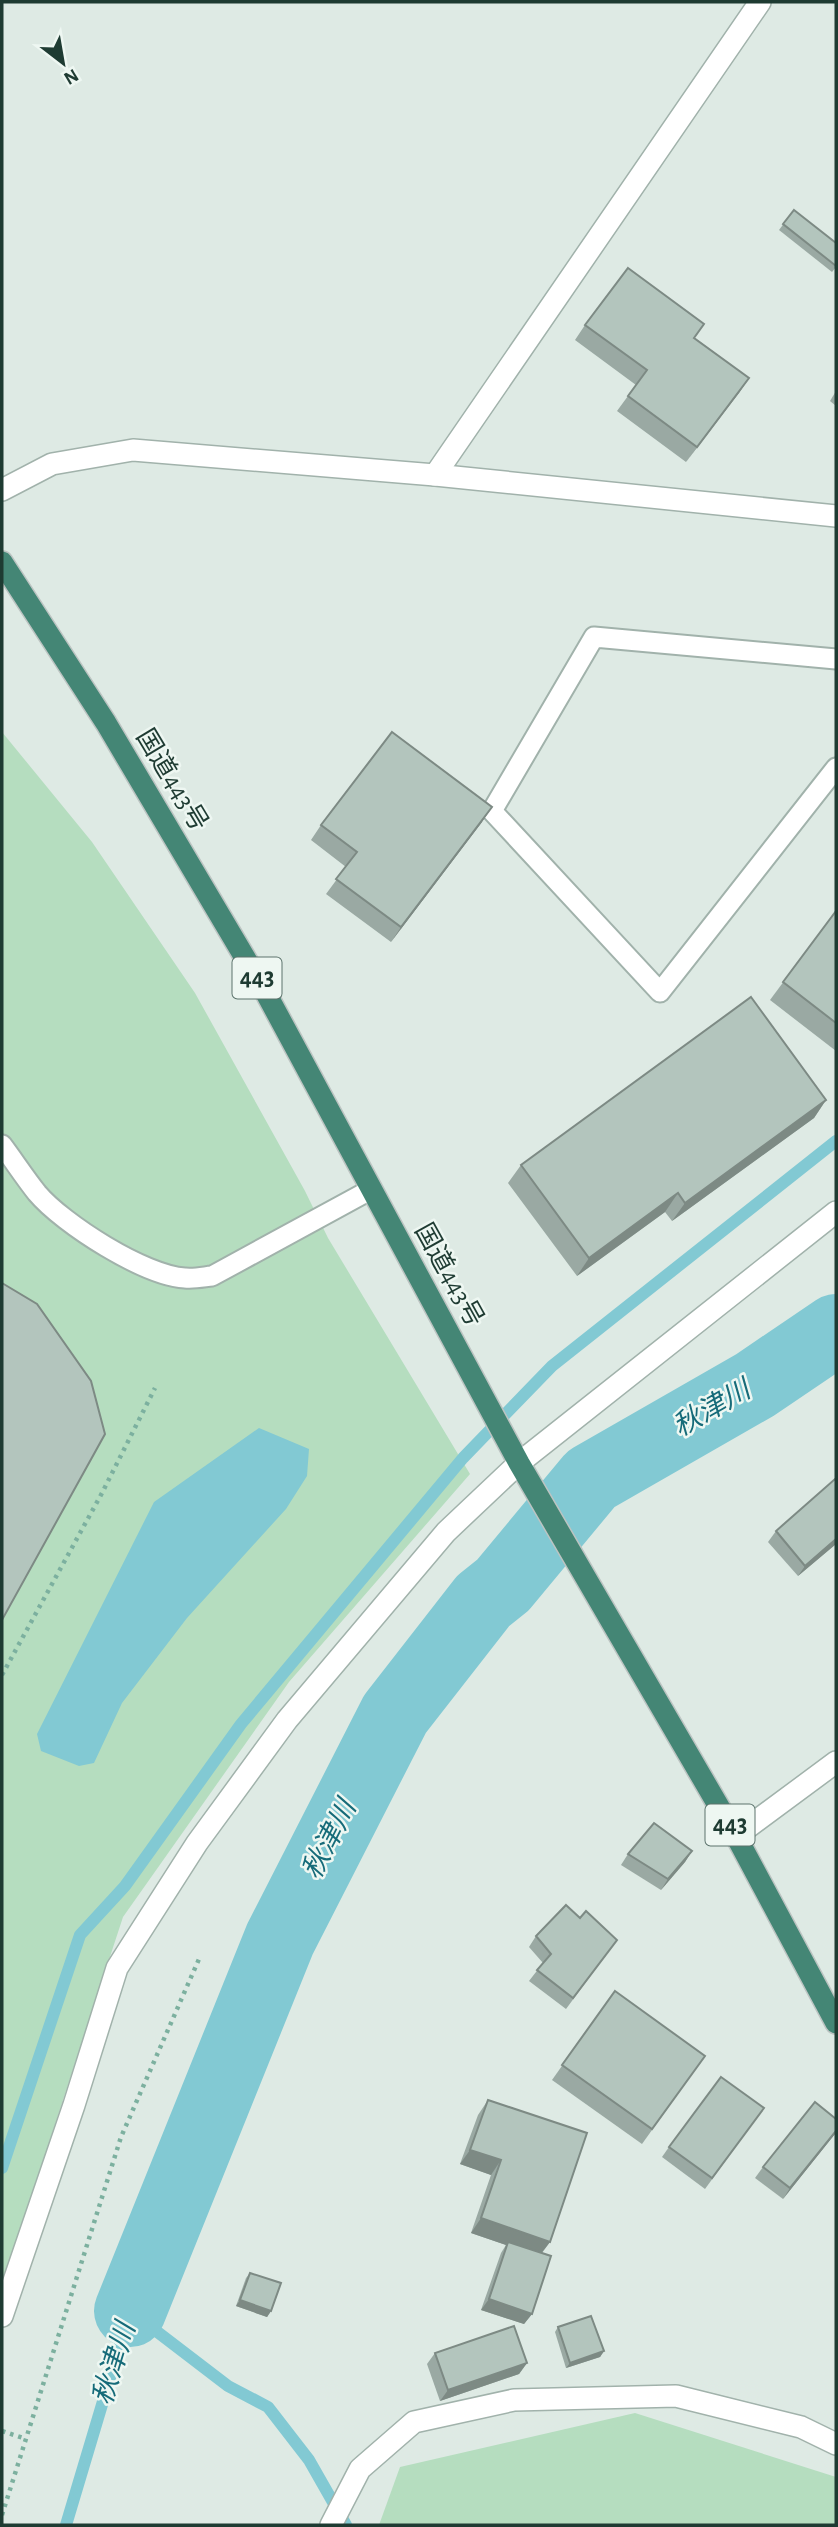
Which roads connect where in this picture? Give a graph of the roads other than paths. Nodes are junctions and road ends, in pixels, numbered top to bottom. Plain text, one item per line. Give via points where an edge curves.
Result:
1 (760, 2) edge
2 (435, 475) junction
3 (2, 490) edge
4 (836, 516) edge
5 (2, 562) edge
6 (836, 659) edge
7 (836, 768) edge
8 (2, 1145) edge
9 (370, 1189) junction
10 (836, 1212) edge
11 (519, 1463) junction
12 (836, 1762) edge
13 (736, 1836) junction
14 (836, 2023) edge
15 (2, 2316) edge
16 (836, 2444) edge
17 (331, 2525) edge

1 - 2 street
2 - 3 street via 133,450 52,464
2 - 4 street
5 - 9 highway, 国道443号 / 443 via 106,723 246,960
6 - 7 lane via 594,637 492,811 660,992
8 - 9 lane via 39,1195 64,1218 155,1271 184,1278 212,1276
9 - 11 highway, 国道443号 / 443
10 - 11 street
11 - 13 highway, 国道443号 / 443
11 - 15 street via 446,1532 287,1720 197,1843 117,1968
12 - 13 street
13 - 14 highway, 国道443号 / 443
16 - 17 street via 802,2427 676,2396 514,2400 414,2422 360,2469

